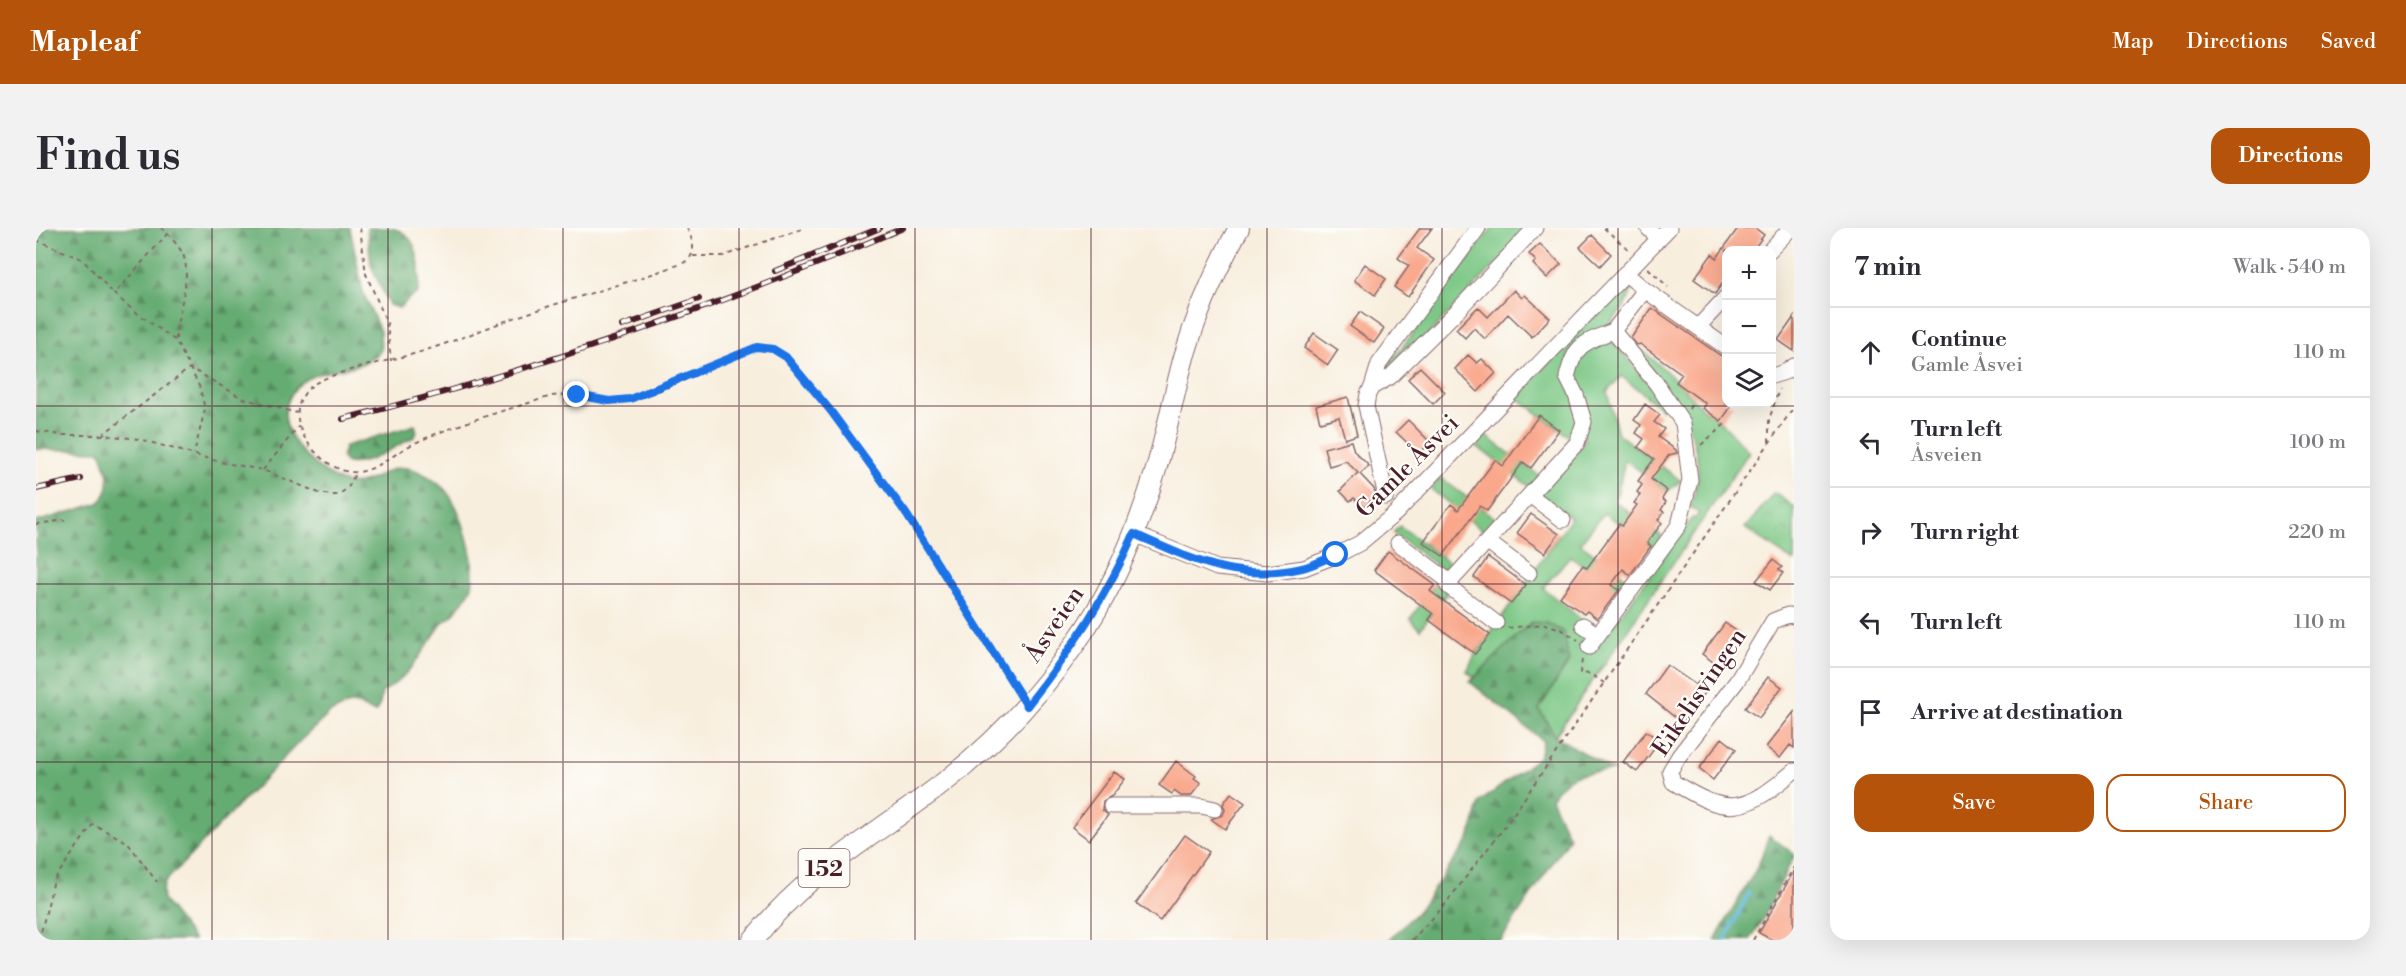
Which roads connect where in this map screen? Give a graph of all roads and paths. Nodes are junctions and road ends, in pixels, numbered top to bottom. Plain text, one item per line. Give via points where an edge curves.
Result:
1 (162, 228) edge
2 (360, 228) edge
3 (687, 228) edge
4 (805, 228) edge
5 (1239, 228) edge
6 (1478, 228) edge
7 (1535, 228) edge
8 (1604, 228) edge
9 (1791, 228) edge
10 (1659, 232) edge
11 (168, 233) junction
12 (36, 240) edge
13 (1774, 246) edge
14 (692, 256) junction
15 (1639, 259) junction
16 (1625, 273) junction
17 (1645, 290) junction
18 (1672, 291) dead end
19 (114, 294) junction
20 (1723, 300) edge
21 (1698, 327) junction
22 (1613, 331) junction
23 (176, 341) junction
24 (1722, 344) edge
25 (391, 361) junction
26 (190, 368) junction
27 (1784, 371) edge
28 (1372, 387) junction
29 (1794, 407) edge
30 (297, 413) junction
31 (1725, 424) dead end
32 (299, 426) junction
33 (36, 431) edge
34 (102, 435) junction
35 (1769, 442) junction
36 (194, 454) junction
37 (1687, 456) junction
38 (263, 470) junction
39 (356, 472) junction
40 (1531, 496) junction
41 (1386, 497) dead end
42 (65, 520) dead end
43 (1563, 520) dead end
44 (36, 524) edge
45 (1134, 534) junction
46 (1488, 542) junction
47 (1398, 543) dead end
48 (1529, 573) dead end
49 (1450, 582) junction
50 (1794, 616) edge
51 (1496, 624) joint
52 (1583, 625) dead end
53 (1593, 641) junction
54 (1604, 683) junction
55 (1027, 706) junction
56 (1794, 771) edge
57 (1111, 806) dead end
58 (1215, 809) dead end
59 (1794, 867) edge
60 (157, 882) dead end
61 (39, 940) edge
62 (753, 940) edge
63 (1412, 940) edge
64 (1753, 940) edge

1 - 11 path
2 - 25 path via 366,274 387,322
3 - 14 path via 694,248
4 - 14 path via 723,256
5 - 45 main road, Åsveien / 152 via 1194,327 1155,474
6 - 28 street, Gamle Åsvei via 1379,364
7 - 28 street via 1390,377
8 - 15 path
9 - 13 street
10 - 15 street, Gamle Åsvei
11 - 19 path
11 - 23 path via 184,261 185,290
12 - 19 path via 82,259
14 - 25 path via 666,270 529,312
15 - 16 street, Gamle Åsvei
15 - 18 path
16 - 17 street
16 - 45 street, Gamle Åsvei via 1412,497 1360,543 1304,568 1267,573 1216,568
17 - 21 street
17 - 22 street
19 - 23 path
20 - 21 street
21 - 24 street
22 - 37 street via 1683,423
22 - 40 street via 1581,345 1572,358 1567,377 1584,422 1577,443
23 - 26 path
25 - 30 path via 314,384 302,397
26 - 30 path via 242,398
26 - 34 path
26 - 36 path via 205,410
27 - 35 path via 1769,420
28 - 41 street, Gamle Åsvei via 1366,406
29 - 35 path
30 - 32 path
31 - 37 path
32 - 38 path
32 - 39 path via 312,449 339,468
33 - 34 path
34 - 36 path
35 - 54 path
36 - 38 path
37 - 53 street via 1690,480 1679,525
38 - 39 path via 332,495 348,488
39 - 55 path via 416,442 552,396 630,399 757,347 773,349 804,376 905,512
40 - 43 street
40 - 46 street
42 - 44 path
45 - 55 main road, Åsveien / 152 via 1096,611
46 - 48 street
46 - 49 street
47 - 49 street, Gamle Åsvei
49 - 51 street, Gamle Åsvei via 1448,586
50 - 56 street, Eikelisvingen via 1773,621 1737,681 1670,771 1673,782 1696,797 1721,806 1745,804 1764,796
51 - 53 path via 1510,628 1545,624
52 - 53 street
53 - 54 path via 1582,659 1580,673 1591,674
54 - 63 path via 1506,825 1443,907
55 - 62 main road, Åsveien / 152 via 938,787 819,871
57 - 58 street
59 - 64 path
60 - 61 path via 127,842 93,824 54,880

